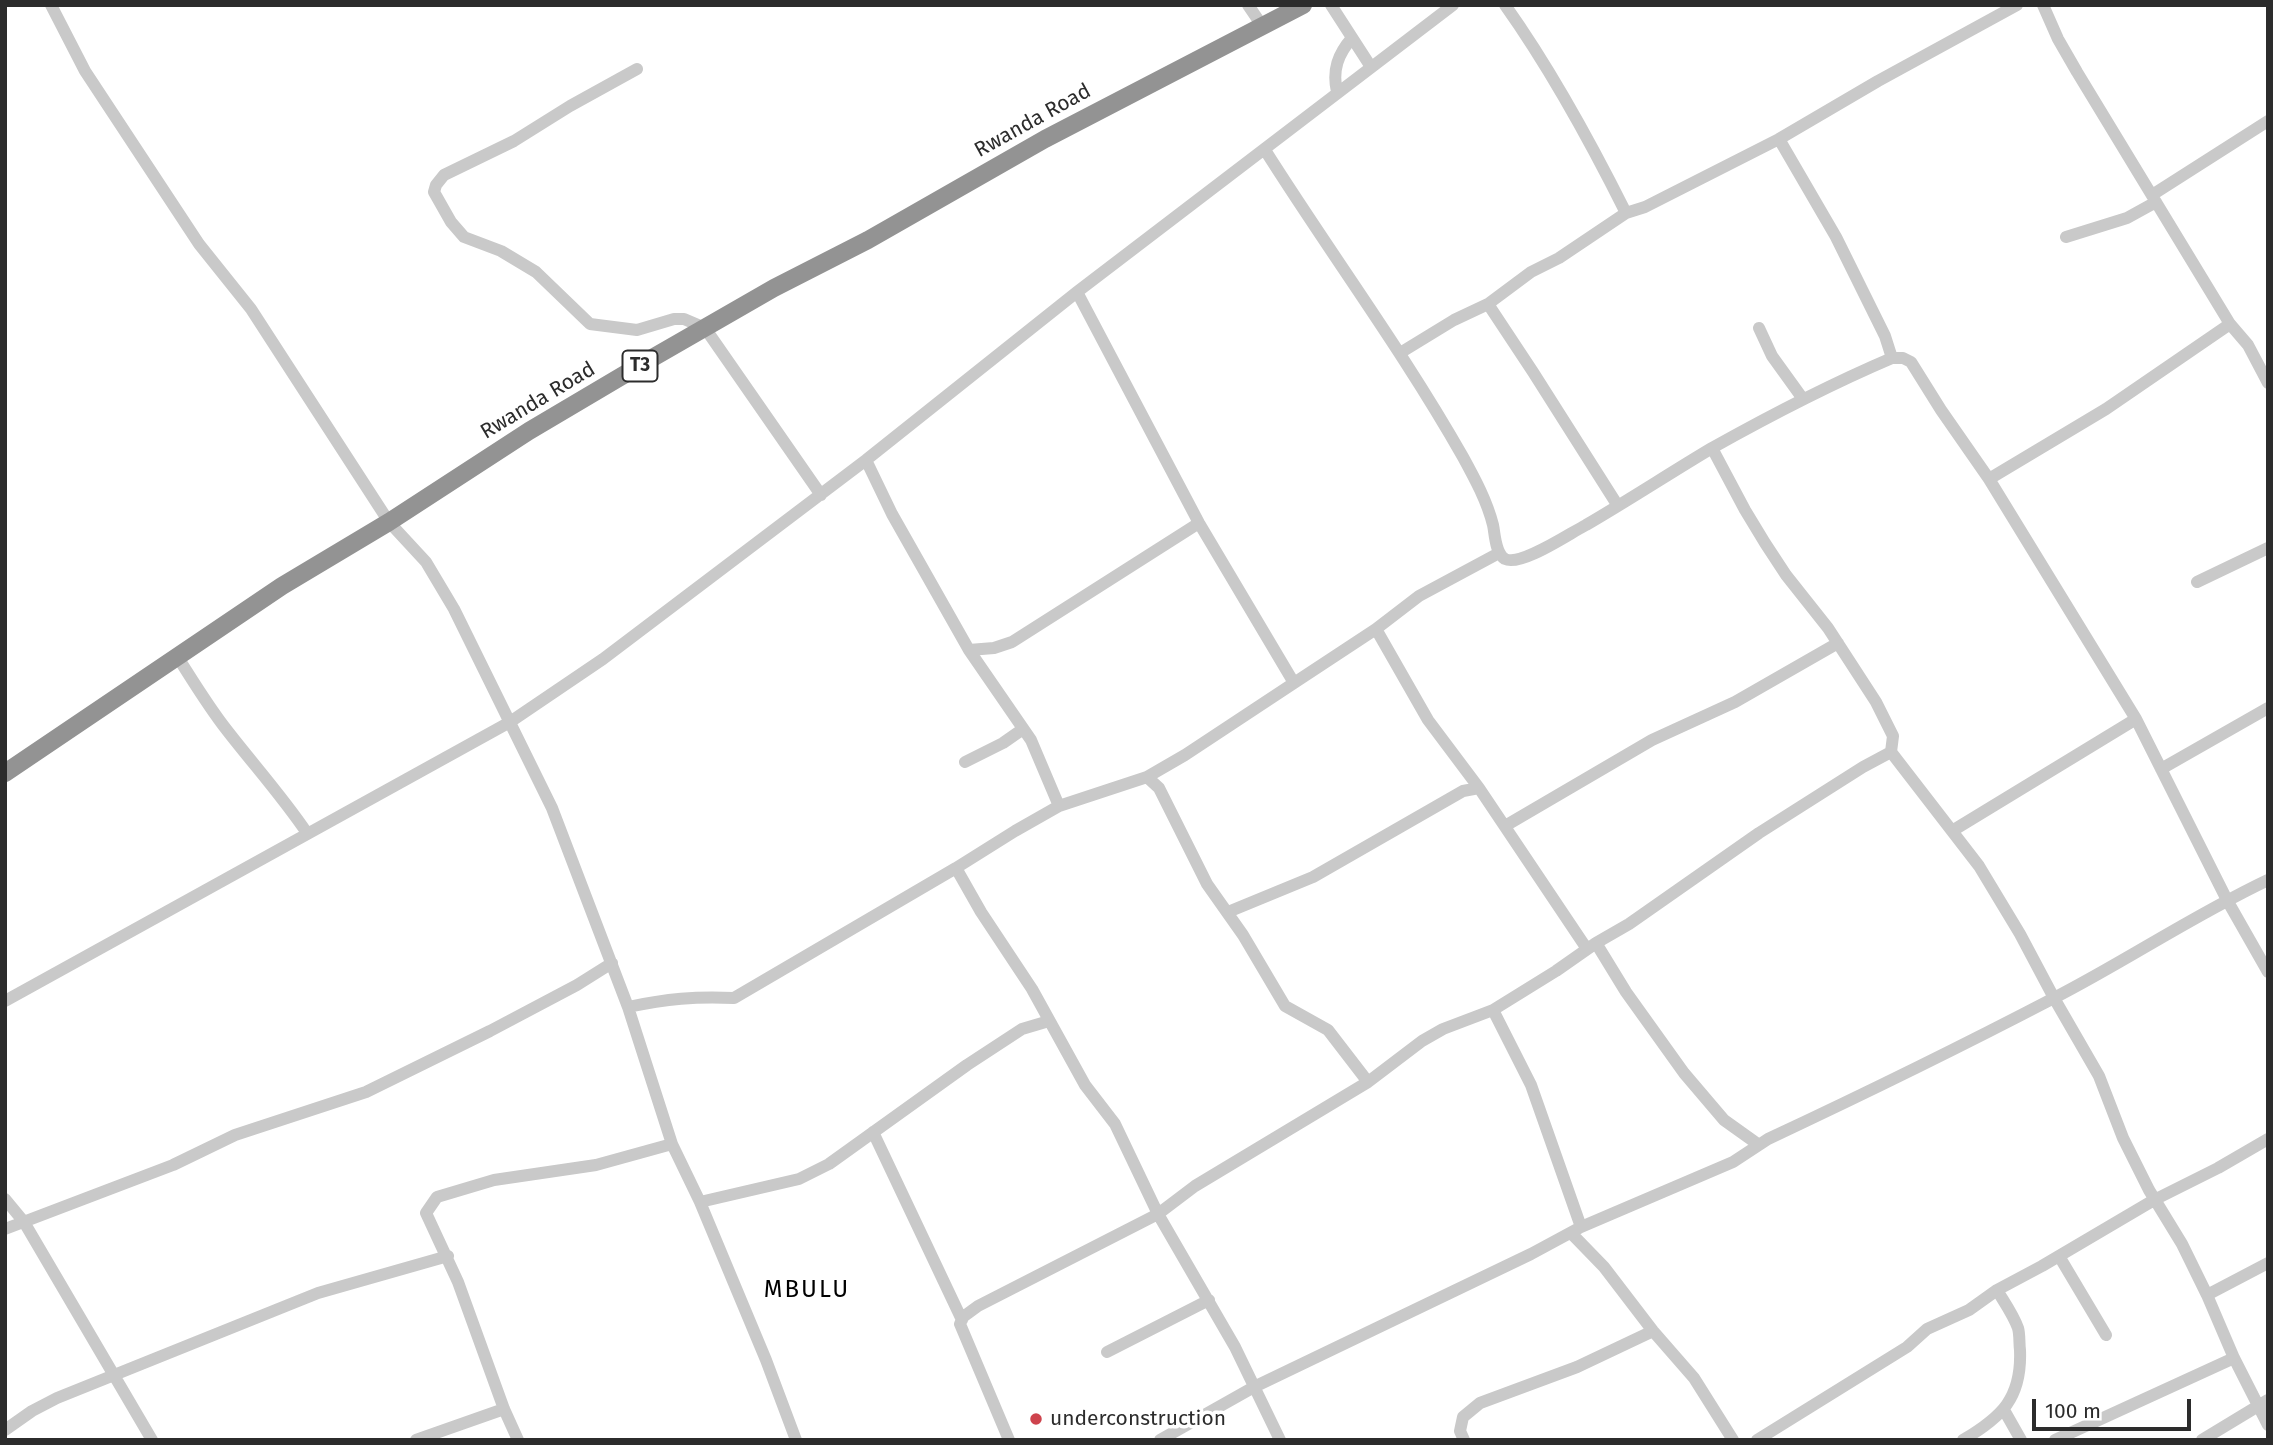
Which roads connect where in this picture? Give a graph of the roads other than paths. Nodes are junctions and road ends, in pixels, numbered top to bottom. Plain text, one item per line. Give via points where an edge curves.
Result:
1 (51, 5) edge
2 (1248, 5) edge
3 (1303, 5) edge
4 (1331, 5) edge
5 (1453, 5) edge
6 (1505, 5) edge
7 (2017, 5) edge
8 (2043, 5) edge
9 (1263, 27) junction
10 (1352, 38) junction
11 (1371, 67) junction
12 (637, 69) dead end
13 (1337, 92) junction
14 (2268, 121) edge
15 (1779, 139) junction
16 (1265, 150) junction
17 (2154, 198) junction
18 (1626, 213) junction
19 (2066, 237) dead end
20 (1077, 292) junction
21 (1488, 304) junction
22 (2230, 324) junction
23 (705, 328) junction
24 (1759, 328) dead end
25 (1400, 353) junction
26 (1892, 358) junction
27 (2268, 383) edge
28 (1802, 399) junction
29 (1712, 448) junction
30 (866, 460) junction
31 (1989, 478) junction
32 (821, 495) junction
33 (1618, 506) junction
34 (389, 522) junction
35 (1199, 523) junction
36 (2268, 548) edge
37 (1499, 553) junction
38 (2197, 582) dead end
39 (1376, 629) junction
40 (1838, 643) junction
41 (969, 650) junction
42 (177, 656) junction
43 (1294, 683) junction
44 (2268, 708) edge
45 (2136, 719) junction
46 (510, 722) junction
47 (1023, 729) junction
48 (1891, 752) junction
49 (965, 762) dead end
50 (2161, 769) junction
51 (5, 773) edge
52 (1147, 777) junction
53 (1479, 788) junction
54 (1059, 806) junction
55 (1505, 826) junction
56 (1952, 831) junction
57 (307, 833) junction
58 (956, 868) junction
59 (2268, 880) edge
60 (2227, 900) junction
61 (1228, 912) junction
62 (1592, 946) junction
63 (612, 964) junction
64 (2268, 972) edge
65 (2054, 998) junction
66 (5, 1001) edge
67 (628, 1007) junction
68 (1493, 1010) junction
69 (1049, 1021) junction
70 (1368, 1082) junction
71 (873, 1132) junction
72 (2268, 1139) edge
73 (672, 1144) junction
74 (1759, 1145) junction
75 (5, 1199) edge
76 (2154, 1200) junction
77 (700, 1202) junction
78 (1157, 1214) junction
79 (24, 1222) junction
80 (5, 1229) edge
81 (1576, 1230) junction
82 (447, 1256) junction
83 (2059, 1256) junction
84 (2268, 1263) edge
85 (1997, 1290) junction
86 (2207, 1295) junction
87 (1209, 1300) junction
88 (961, 1320) junction
89 (1653, 1331) junction
90 (2106, 1335) dead end
91 (1107, 1352) dead end
92 (2234, 1358) junction
93 (114, 1374) junction
94 (1254, 1387) junction
95 (2263, 1403) edge
96 (504, 1409) junction
97 (2004, 1410) junction
98 (2268, 1425) edge
99 (5, 1430) edge
100 (152, 1440) edge
101 (416, 1440) edge
102 (518, 1440) edge
103 (796, 1440) edge
104 (1009, 1440) edge
105 (1160, 1440) edge
106 (1280, 1440) edge
107 (1464, 1440) edge
108 (1734, 1440) edge
109 (1757, 1440) edge
110 (1963, 1440) edge
111 (2021, 1440) edge
112 (2055, 1440) edge
113 (2202, 1440) edge

1 - 34 street via 111,111 199,244 251,309
2 - 9 street
3 - 9 highway, Rwanda Road / T3
4 - 10 street
5 - 11 street
6 - 18 street via 1575,114
7 - 15 street
8 - 17 street via 2058,39
9 - 23 highway, Rwanda Road / T3 via 1045,139
10 - 11 street
10 - 13 street via 1335,66
11 - 13 street
12 - 23 street via 514,141 444,175 434,192 464,237 501,251 536,272 590,324 637,330 684,319
13 - 16 street
14 - 17 street
15 - 18 street
15 - 26 street via 1836,237
16 - 20 street
16 - 25 street
17 - 19 street via 2127,218
17 - 22 street
18 - 21 street
20 - 30 street
20 - 35 street
21 - 25 street
21 - 33 street
22 - 27 street via 2248,345
22 - 31 street via 2106,409
23 - 32 street
23 - 34 highway, Rwanda Road / T3 via 529,431
24 - 28 street
25 - 37 street via 1471,472 1489,510
26 - 28 street
26 - 31 street via 1911,362
28 - 29 street
29 - 33 street
29 - 40 street via 1765,543
30 - 32 street
30 - 41 street
31 - 45 street
32 - 46 street via 603,659
33 - 37 street via 1514,561
34 - 42 highway, Rwanda Road / T3
34 - 46 street via 426,562
35 - 41 street via 1013,642
35 - 43 street
36 - 38 street
37 - 39 street via 1419,596
39 - 43 street
39 - 53 street via 1428,720
40 - 48 street via 1888,725 1893,736
40 - 55 street via 1735,702 1653,740
41 - 47 street
42 - 51 highway, Rwanda Road / T3
42 - 57 street via 204,700
43 - 52 street
44 - 50 street
45 - 50 street
45 - 56 street
46 - 57 street
46 - 63 street via 552,808
47 - 49 street
47 - 54 street
48 - 56 street
48 - 62 street via 1759,832
50 - 60 street
52 - 54 street
52 - 61 street via 1159,788 1207,884
53 - 55 street
53 - 61 street via 1463,791 1313,877
54 - 58 street
55 - 62 street
56 - 65 street via 1979,866
57 - 66 street
58 - 67 street via 734,998 669,998
58 - 69 street
59 - 60 street
60 - 64 street
60 - 65 street
61 - 70 street via 1284,1006 1328,1030
62 - 68 street
62 - 74 street via 1684,1073 1724,1120
63 - 67 street
63 - 79 street via 490,1031 366,1091 235,1135 173,1165
65 - 74 street
65 - 76 street via 2099,1076 2118,1128
67 - 73 street
68 - 70 street via 1422,1041
68 - 81 street via 1531,1085
69 - 71 street via 1022,1029
69 - 78 street via 1084,1085 1115,1124
70 - 78 street via 1195,1186
71 - 77 street via 799,1179
71 - 88 street
72 - 76 street
73 - 77 street
73 - 82 street via 596,1164 494,1180 437,1197 426,1213
74 - 81 street via 1733,1162
75 - 79 street
76 - 83 street
76 - 86 street via 2172,1225
77 - 103 street
78 - 87 street
78 - 88 street via 978,1306
79 - 80 street
79 - 93 street
81 - 89 street
81 - 94 street
82 - 93 street via 318,1293
82 - 96 street
83 - 85 street
83 - 90 street
84 - 86 street
85 - 97 street via 2019,1330 2021,1365
85 - 109 street via 1969,1310 1927,1329 1907,1347
86 - 92 street
87 - 91 street
87 - 94 street
88 - 104 street
89 - 107 street via 1577,1367 1480,1403 1463,1417 1460,1432
89 - 108 street via 1694,1378
92 - 95 street
92 - 112 street
93 - 99 street via 32,1411
93 - 100 street
94 - 105 street
94 - 106 street
95 - 98 street
95 - 113 street
96 - 101 street
96 - 102 street
97 - 110 street
97 - 111 street

